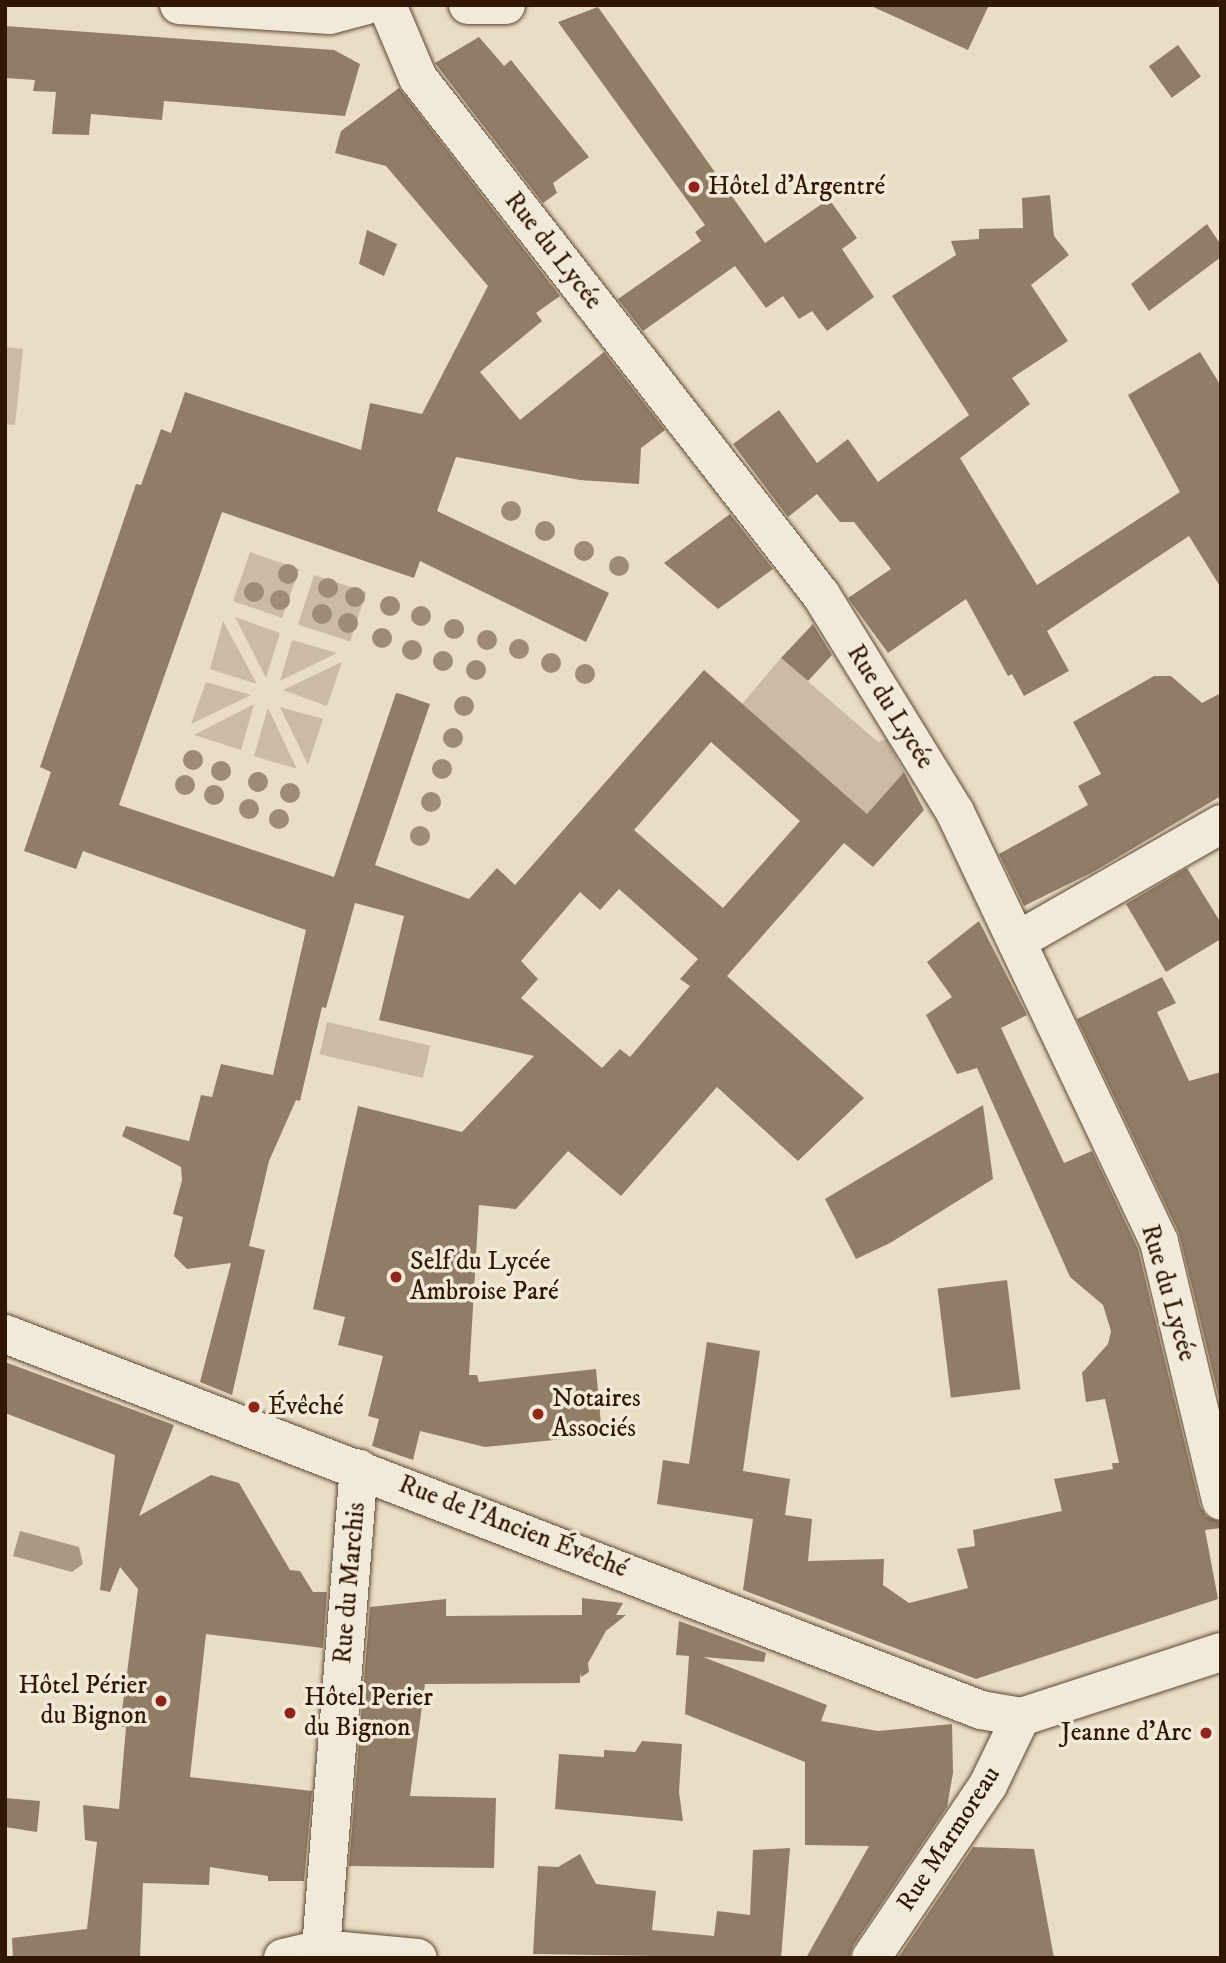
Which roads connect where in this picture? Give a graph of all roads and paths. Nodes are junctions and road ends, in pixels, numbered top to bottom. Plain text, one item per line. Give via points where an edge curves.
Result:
1 (179, 5) edge
2 (367, 5) edge
3 (387, 5) edge
4 (468, 5) edge
5 (506, 5) edge
6 (1221, 824) edge
7 (1017, 941) junction
8 (5, 1334) edge
9 (359, 1468) junction
10 (1221, 1500) edge
11 (1221, 1651) edge
12 (1021, 1717) junction
13 (321, 1949) junction
14 (283, 1958) edge
15 (418, 1958) edge
16 (871, 1958) edge

1 - 2 street via 330,15
3 - 7 street, Rue du Lycée via 418,78 821,595 955,812
4 - 5 street
6 - 7 street
7 - 10 street, Rue du Lycée via 1159,1242
8 - 9 street, Rue de l'Ancien Évêché
9 - 12 street, Rue de l'Ancien Évêché via 981,1710
9 - 13 street, Rue du Marchis
11 - 12 street
12 - 16 street, Rue Marmoreau via 988,1785
13 - 14 street
13 - 15 street

